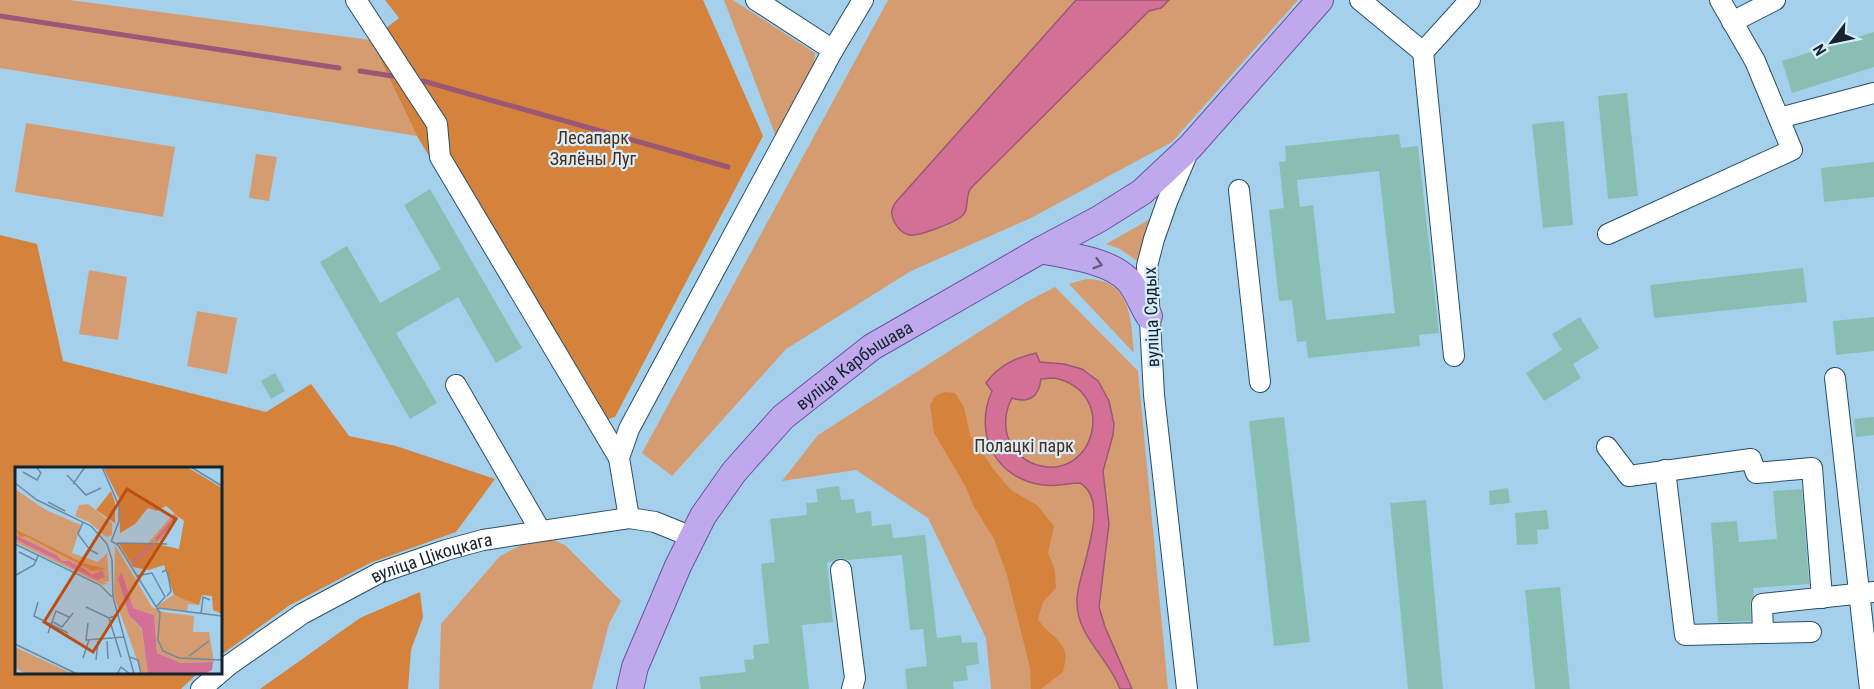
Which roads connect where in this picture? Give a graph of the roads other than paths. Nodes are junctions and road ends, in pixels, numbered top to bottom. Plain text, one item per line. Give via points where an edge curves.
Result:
1 (356, 0) edge
2 (756, 0) edge
3 (863, 0) edge
4 (1320, 0) edge
5 (1360, 0) edge
6 (1470, 0) edge
7 (1720, 0) edge
8 (1775, 0) edge
9 (1732, 22) junction
10 (833, 50) junction
11 (1423, 52) junction
12 (1874, 93) edge
13 (1779, 118) junction
14 (1190, 147) junction
15 (1239, 190) dead end
16 (1608, 234) dead end
17 (1041, 250) junction
18 (1149, 316) junction
19 (1454, 356) dead end
20 (1835, 378) dead end
21 (1260, 382) dead end
22 (456, 385) dead end
23 (1607, 447) dead end
24 (619, 458) junction
25 (1665, 470) junction
26 (629, 518) junction
27 (540, 530) junction
28 (692, 537) junction
29 (841, 570) dead end
30 (1867, 593) edge
31 (1822, 598) junction
32 (1810, 632) dead end
33 (1763, 633) junction
34 (222, 671) edge
35 (218, 674) edge
36 (201, 689) edge
37 (630, 689) edge
38 (852, 689) edge
39 (1187, 689) edge
40 (1870, 689) edge

1 - 24 street via 437,124 440,157
2 - 10 street
3 - 10 street
4 - 14 main road, вуліца Сядых
5 - 11 street
6 - 11 street
7 - 9 street
8 - 9 street
9 - 13 street via 1755,61
10 - 24 street via 629,429
11 - 19 street
12 - 13 street
13 - 16 street via 1792,150
14 - 17 main road, вуліца Карбышава via 1142,192
14 - 18 street, вуліца Сядых via 1147,266
15 - 21 street
17 -> 18 main road via 1116,270 1129,281
17 - 28 main road, вуліца Карбышава via 872,347 783,417 712,501
18 - 39 street, вуліца Сядых
20 - 30 street
22 - 27 street
23 - 25 street via 1629,476
24 - 26 street
25 - 31 street via 1751,459 1756,473 1812,468
25 - 33 street via 1685,635
26 - 27 street, вуліца Цікоцкага
26 - 28 street, вуліца Цікоцкага via 655,522
27 - 34 street, вуліца Цікоцкага via 483,540 379,573 302,614
28 - 37 main road, вуліца Карбышава via 635,667
29 - 38 street via 855,678
30 - 31 street
30 - 40 street
31 - 33 street via 1762,604
32 - 33 street
35 - 36 street, вуліца Цікоцкага

